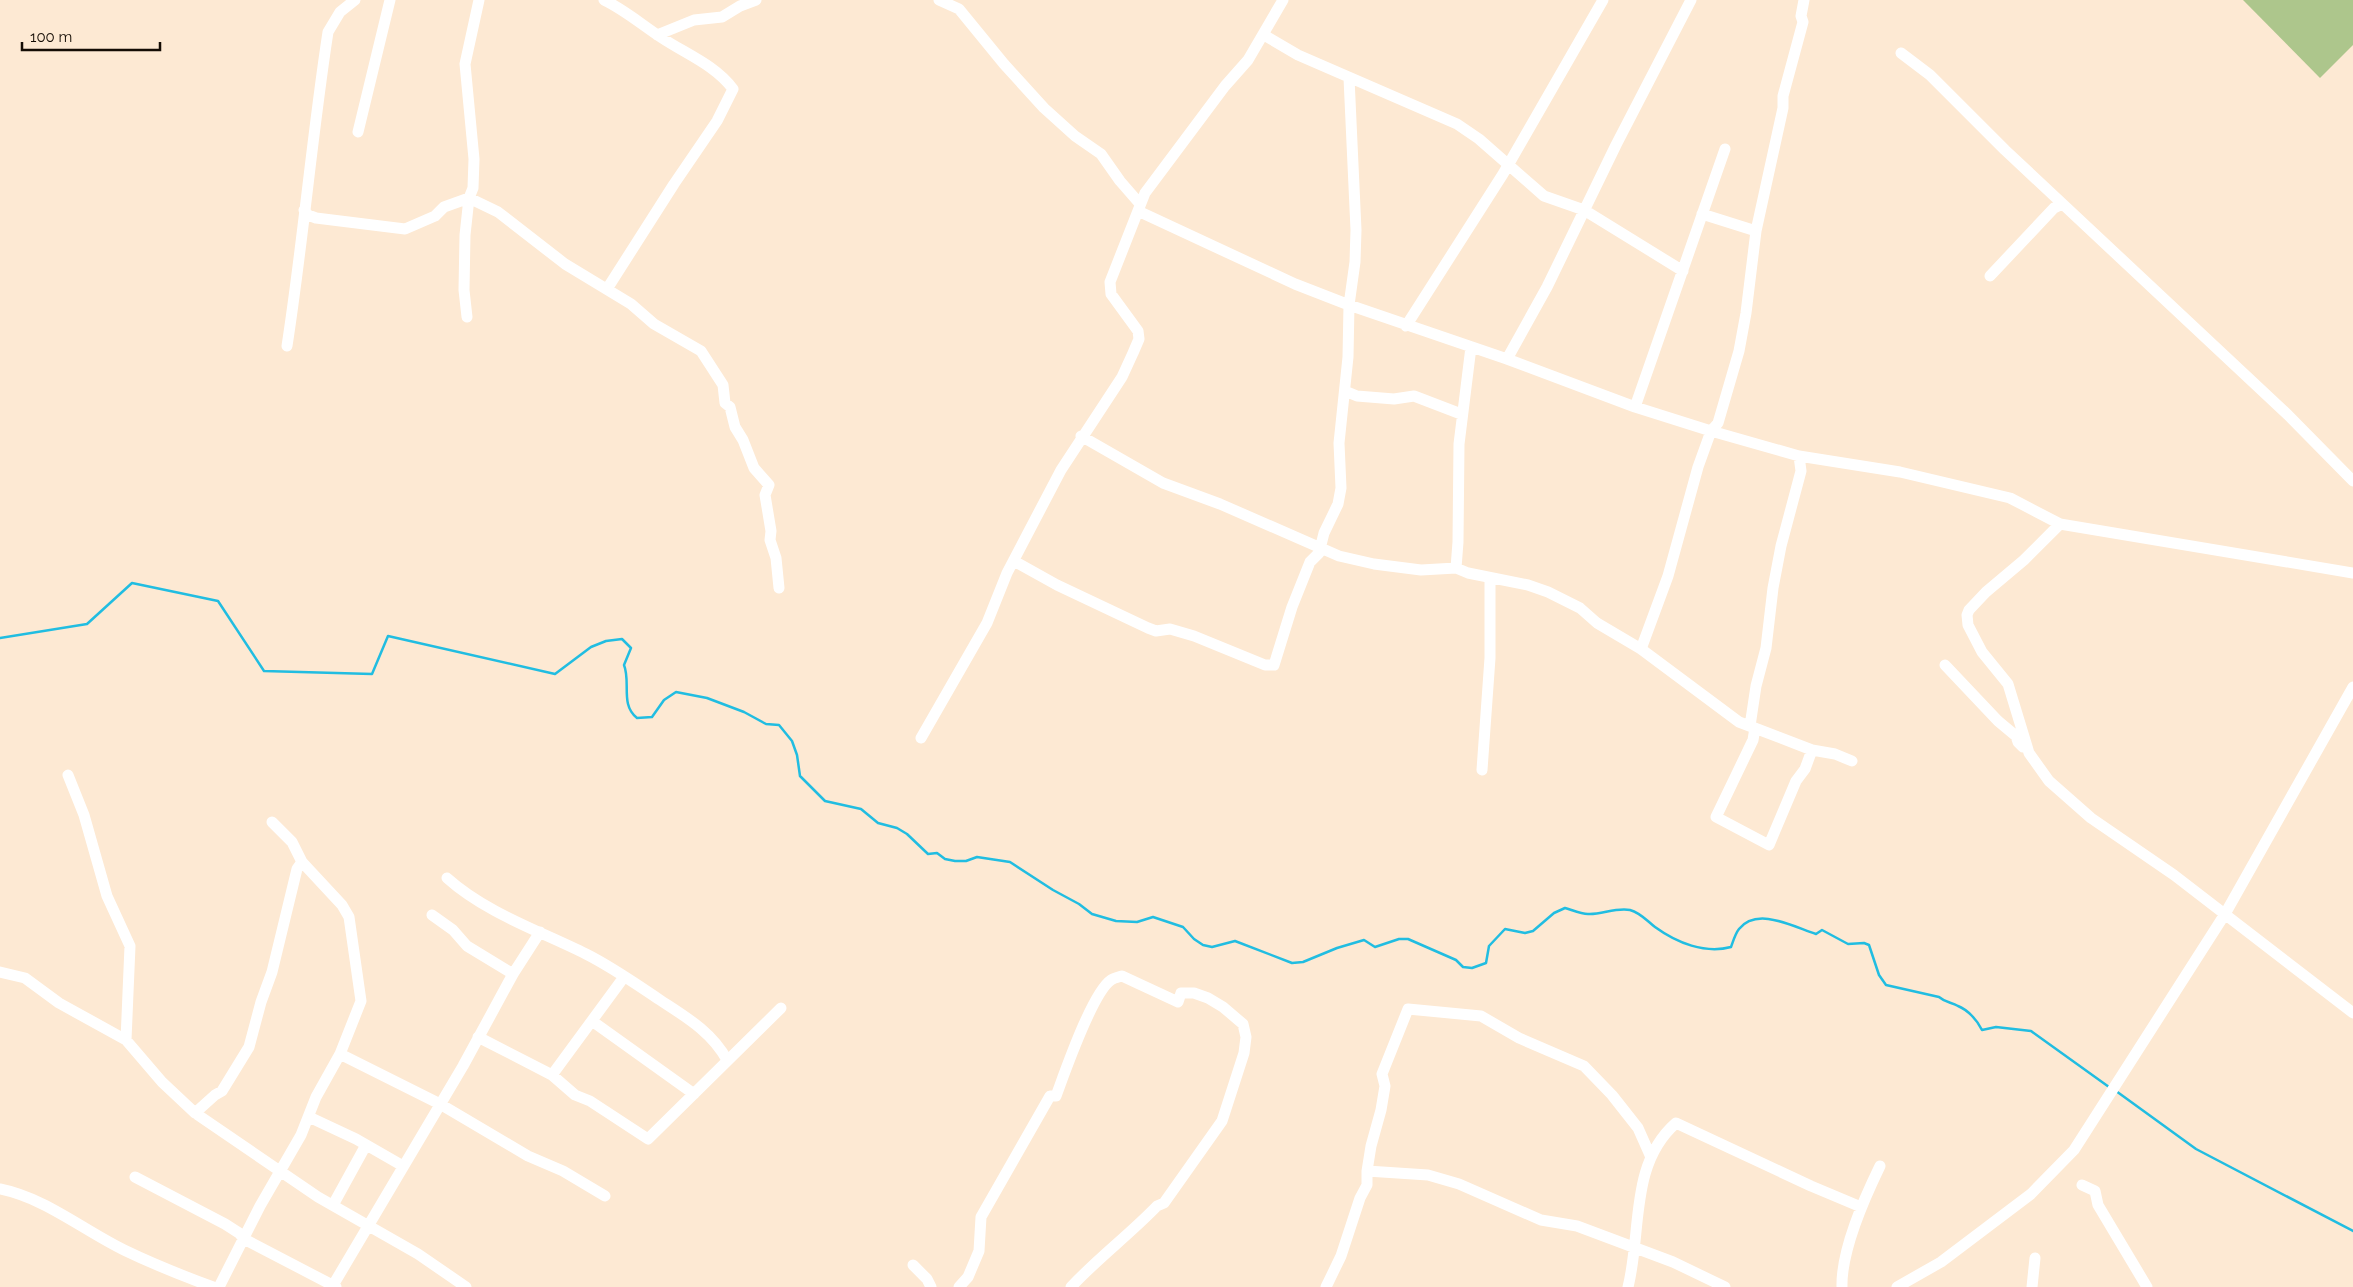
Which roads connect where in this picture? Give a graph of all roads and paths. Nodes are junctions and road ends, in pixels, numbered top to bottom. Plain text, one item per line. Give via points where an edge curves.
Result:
1 (355, 0) edge
2 (390, 0) edge
3 (472, 0) edge
4 (604, 0) edge
5 (756, 0) edge
6 (939, 0) edge
7 (1283, 0) edge
8 (1603, 0) edge
9 (1804, 0) edge
10 (1686, 2) edge
11 (478, 6) edge
12 (657, 35) junction
13 (1264, 35) junction
14 (1901, 53) dead end
15 (1349, 78) junction
16 (358, 132) dead end
17 (1725, 149) dead end
18 (1507, 164) junction
19 (469, 198) junction
20 (2062, 204) junction
21 (1139, 208) junction
22 (304, 210) junction
23 (1584, 210) junction
24 (1702, 214) junction
25 (1756, 231) junction
26 (1683, 271) junction
27 (1990, 276) dead end
28 (607, 289) junction
29 (1349, 305) junction
30 (467, 317) dead end
31 (1406, 326) junction
32 (287, 346) dead end
33 (1471, 347) junction
34 (1507, 359) junction
35 (1345, 391) junction
36 (1635, 406) junction
37 (1461, 414) junction
38 (1711, 431) junction
39 (1082, 436) junction
40 (1798, 456) junction
41 (2353, 481) edge
42 (2060, 524) junction
43 (1319, 549) junction
44 (1014, 561) junction
45 (1456, 568) junction
46 (2353, 573) edge
47 (1490, 579) junction
48 (779, 588) dead end
49 (1641, 649) junction
50 (1945, 665) dead end
51 (2353, 687) edge
52 (1753, 727) junction
53 (921, 738) dead end
54 (1812, 750) junction
55 (2029, 753) junction
56 (1852, 761) dead end
57 (1482, 770) dead end
58 (68, 775) dead end
59 (272, 822) dead end
60 (302, 862) junction
61 (447, 878) dead end
62 (2224, 914) junction
63 (432, 915) dead end
64 (540, 932) junction
65 (0, 972) edge
66 (513, 974) junction
67 (624, 977) junction
68 (781, 1008) dead end
69 (2353, 1013) edge
70 (592, 1021) junction
71 (478, 1037) junction
72 (126, 1040) junction
73 (340, 1054) junction
74 (727, 1060) junction
75 (552, 1075) junction
76 (694, 1094) junction
77 (440, 1104) junction
78 (194, 1113) junction
79 (309, 1117) junction
80 (366, 1145) junction
81 (1650, 1154) junction
82 (403, 1166) junction
83 (1880, 1166) dead end
84 (1366, 1171) junction
85 (281, 1172) junction
86 (135, 1177) dead end
87 (2082, 1185) dead end
88 (0, 1189) edge
89 (605, 1196) dead end
90 (333, 1205) junction
91 (1861, 1207) junction
92 (368, 1225) junction
93 (244, 1239) junction
94 (1634, 1248) junction
95 (2035, 1258) dead end
96 (913, 1265) dead end
97 (334, 1286) edge
98 (213, 1287) edge
99 (220, 1287) edge
100 (466, 1287) edge
101 (931, 1287) edge
102 (959, 1287) edge
103 (1072, 1287) edge
104 (1326, 1287) edge
105 (1628, 1287) edge
106 (1725, 1287) edge
107 (1842, 1287) edge
108 (1897, 1287) edge
109 (2032, 1287) edge
110 (2147, 1287) edge

1 - 22 street via 340,12 328,32
2 - 16 street
3 - 11 street
4 - 12 street
5 - 12 street via 722,17 694,20
6 - 21 street via 959,9 1044,108 1074,136 1101,154
7 - 13 street
8 - 18 street
9 - 25 street via 1800,16 1803,22 1783,96
10 - 23 street
11 - 19 street via 466,64 474,159 473,188
12 - 28 street via 717,72 733,89 717,121
13 - 15 street
13 - 21 street via 1145,193
14 - 20 street via 1930,75
15 - 18 street via 1457,124
15 - 29 street via 1356,230
17 - 24 street
18 - 23 street via 1544,196
18 - 31 street
19 - 22 street via 444,207 435,216 406,229 316,218
19 - 28 street via 498,212 565,264
19 - 30 street via 464,242
20 - 27 street via 2054,208
20 - 41 street via 2288,415
21 - 29 street via 1295,284
21 - 39 street via 1110,282 1110,294 1138,331 1139,339 1122,377
22 - 32 street via 300,265
23 - 26 street
23 - 34 street
24 - 25 street
24 - 26 street
25 - 38 street via 1739,351 1718,423
26 - 36 street
28 - 48 street via 654,324 694,345 723,385 725,403 730,407 735,427 754,468 769,485 765,495
29 - 31 street
29 - 35 street
31 - 33 street
33 - 34 street
33 - 37 street
34 - 36 street
35 - 37 street via 1358,396 1394,399 1414,396
35 - 43 street via 1339,443 1341,488 1338,504
36 - 38 street
37 - 45 street
38 - 40 street
38 - 49 street via 1668,576
39 - 43 street via 1163,483 1220,504
39 - 44 street
40 - 42 street via 1900,472 2010,498
40 - 52 street via 1801,471 1773,588 1766,648 1756,686
42 - 46 street
42 - 55 street via 1986,592 1967,615 1968,625 1978,645 2008,684
43 - 44 street via 1295,598 1274,665 1182,632 1148,628
43 - 45 street via 1374,564 1421,570
44 - 53 street via 987,623
45 - 47 street
47 - 49 street via 1528,585 1567,600 1597,623
47 - 57 street via 1490,658
49 - 52 street via 1739,722
50 - 55 street
51 - 62 street
52 - 54 street
52 - 54 street via 1753,740 1716,817 1769,845
54 - 56 street
55 - 62 street via 2049,781 2091,818
58 - 72 street via 84,815 107,896 130,946
59 - 60 street via 292,842
60 - 73 street via 331,892 349,917 361,1001
60 - 78 street via 297,869 272,972 249,1046 230,1082
61 - 64 street via 490,908
62 - 69 street
62 - 108 street via 2074,1150 2030,1194 1941,1262
63 - 66 street via 453,930 467,946
64 - 66 street
64 - 67 street
65 - 72 street via 25,978 59,1003
66 - 71 street
67 - 70 street
67 - 74 street via 682,1013 719,1046
68 - 74 street
70 - 75 street
70 - 76 street
71 - 75 street
71 - 77 street
72 - 78 street
73 - 77 street
73 - 79 street via 316,1097
74 - 76 street
75 - 76 street via 575,1096 590,1101 648,1139
77 - 82 street
77 - 89 street via 528,1156 563,1171
78 - 85 street
79 - 80 street
79 - 85 street
80 - 82 street
80 - 90 street
81 - 84 street via 1638,1128 1584,1066 1519,1038 1481,1016 1408,1009 1382,1074 1385,1086 1382,1110
81 - 91 street via 1676,1123
81 - 94 street via 1640,1197
82 - 92 street
83 - 91 street
84 - 94 street via 1428,1175 1459,1184 1541,1220 1577,1226
84 - 104 street via 1367,1184
85 - 90 street
85 - 93 street
86 - 93 street via 225,1224
87 - 110 street via 2094,1191 2098,1205
88 - 98 street via 16,1192 123,1250
90 - 92 street
91 - 107 street via 1841,1272
92 - 97 street
92 - 100 street
93 - 97 street
93 - 99 street
94 - 105 street
94 - 106 street
95 - 109 street
96 - 101 street
102 - 103 street via 968,1277 979,1251 981,1217 1050,1096 1056,1096 1081,1031 1101,991 1111,980 1122,976 1178,1002 1182,993 1208,998 1243,1024 1246,1037 1222,1121 1164,1203 1157,1206

